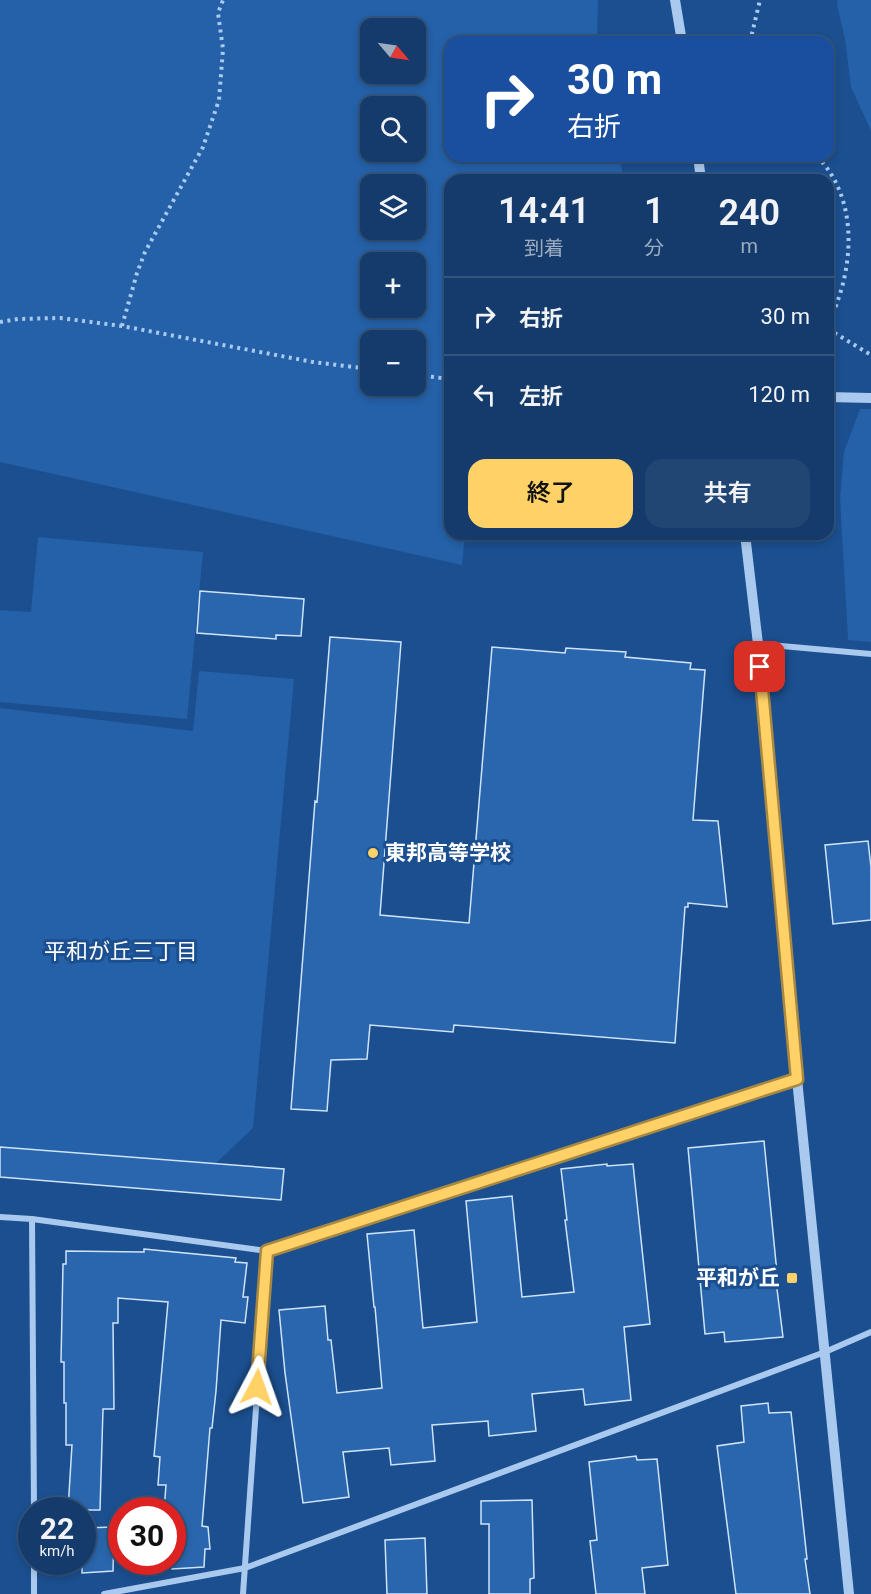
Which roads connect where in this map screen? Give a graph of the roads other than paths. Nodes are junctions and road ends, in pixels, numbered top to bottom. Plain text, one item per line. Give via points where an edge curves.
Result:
1 (675, 0) edge
2 (681, 36) edge
3 (834, 397) edge
4 (871, 398) edge
5 (746, 540) edge
6 (758, 644) junction
7 (871, 654) edge
8 (797, 1079) junction
9 (0, 1217) edge
10 (32, 1219) junction
11 (267, 1251) junction
12 (871, 1332) edge
13 (825, 1352) junction
14 (33, 1497) edge
15 (245, 1568) junction
16 (34, 1575) edge
17 (34, 1594) edge
18 (104, 1594) edge
19 (243, 1594) edge
20 (849, 1594) edge

1 - 2 street
3 - 4 street
5 - 6 street
6 - 7 street
6 - 8 street
8 - 11 street
8 - 13 street
9 - 10 street
10 - 11 street
10 - 14 street
11 - 15 street
12 - 13 street
13 - 15 street
13 - 20 street
15 - 18 street
15 - 19 street
16 - 17 street

